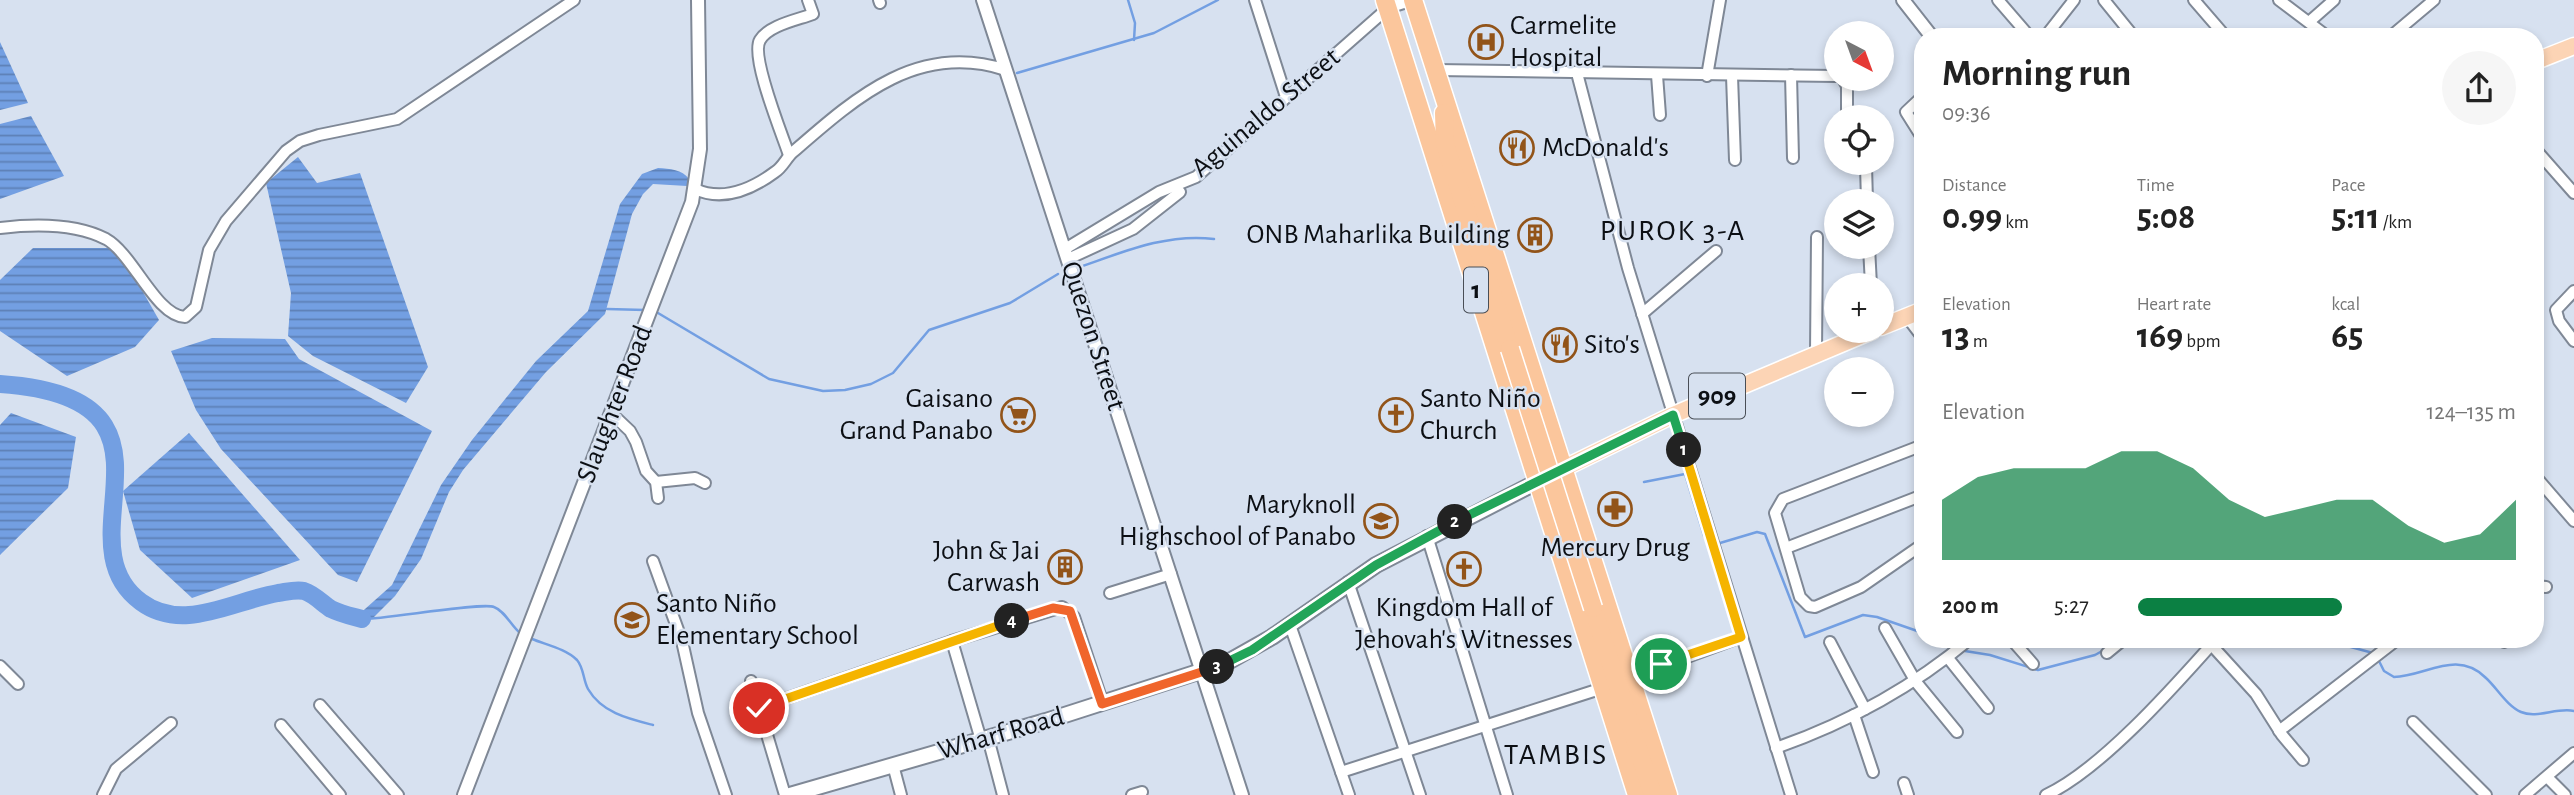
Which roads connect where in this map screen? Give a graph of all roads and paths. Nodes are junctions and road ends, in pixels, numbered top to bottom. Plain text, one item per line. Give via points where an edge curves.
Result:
1 (574, 0) edge
2 (698, 0) edge
3 (808, 0) edge
4 (984, 0) edge
5 (1255, 0) edge
6 (1413, 0) edge
7 (1720, 0) edge
8 (1903, 0) edge
9 (1998, 0) edge
10 (2074, 0) edge
11 (2104, 0) edge
12 (2194, 0) edge
13 (2279, 0) edge
14 (2334, 0) edge
15 (2434, 0) edge
16 (1386, 4) edge
17 (2309, 22) junction
18 (1925, 28) edge
19 (2022, 28) edge
20 (2053, 28) edge
21 (2127, 28) edge
22 (2218, 28) edge
23 (2317, 28) edge
24 (2401, 28) edge
25 (2574, 46) edge
26 (2544, 58) edge
27 (1006, 70) junction
28 (1436, 71) junction
29 (1577, 73) junction
30 (1657, 75) junction
31 (1791, 75) junction
32 (1707, 76) junction
33 (1732, 76) junction
34 (1824, 77) edge
35 (1442, 89) junction
36 (1286, 97) junction
37 (1415, 98) junction
38 (1914, 104) edge
39 (1660, 115) dead end
40 (1914, 125) edge
41 (1445, 144) junction
42 (789, 155) junction
43 (1793, 158) dead end
44 (2544, 159) edge
45 (1735, 160) dead end
46 (695, 189) junction
47 (1180, 192) dead end
48 (2574, 193) edge
49 (0, 228) edge
50 (1817, 237) dead end
51 (1716, 251) dead end
52 (1066, 254) junction
53 (2574, 291) edge
54 (1642, 314) junction
55 (1914, 314) edge
56 (1907, 317) junction
57 (1894, 322) edge
58 (1914, 326) edge
59 (2574, 341) edge
60 (1841, 343) edge
61 (1816, 353) junction
62 (611, 413) junction
63 (1673, 415) junction
64 (1914, 448) edge
65 (1564, 468) junction
66 (656, 482) junction
67 (1537, 482) junction
68 (705, 483) dead end
69 (2544, 486) edge
70 (658, 498) dead end
71 (1914, 498) edge
72 (2574, 521) edge
73 (1427, 536) junction
74 (1786, 548) junction
75 (1914, 550) edge
76 (653, 561) dead end
77 (1171, 574) junction
78 (1348, 582) junction
79 (1110, 593) dead end
80 (1290, 625) junction
81 (1885, 628) dead end
82 (1741, 637) junction
83 (952, 641) junction
84 (1830, 642) dead end
85 (1960, 648) edge
86 (2019, 648) edge
87 (2113, 648) edge
88 (2204, 648) edge
89 (2214, 648) edge
90 (2386, 648) edge
91 (2107, 653) dead end
92 (1948, 658) junction
93 (2033, 664) dead end
94 (0, 666) edge
95 (1203, 673) junction
96 (1631, 678) junction
97 (751, 681) dead end
98 (1916, 682) junction
99 (18, 684) dead end
100 (1603, 688) junction
101 (1102, 704) junction
102 (320, 705) dead end
103 (759, 708) junction
104 (1987, 708) dead end
105 (1865, 709) junction
106 (1854, 715) junction
107 (2413, 722) dead end
108 (171, 723) dead end
109 (1484, 724) junction
110 (281, 726) dead end
111 (2279, 731) junction
112 (1957, 732) dead end
113 (984, 739) junction
114 (1776, 748) junction
115 (1406, 750) junction
116 (2570, 757) edge
117 (2303, 760) dead end
118 (893, 765) junction
119 (2574, 770) edge
120 (1341, 772) junction
121 (1873, 772) dead end
122 (2547, 776) junction
123 (1904, 783) dead end
124 (103, 795) edge
125 (340, 795) edge
126 (398, 795) edge
127 (464, 795) edge
128 (726, 795) edge
129 (785, 795) edge
130 (790, 795) edge
131 (901, 795) edge
132 (1003, 795) edge
133 (1242, 795) edge
134 (1349, 795) edge
135 (1420, 795) edge
136 (1507, 795) edge
137 (1637, 795) edge
138 (1653, 795) edge
139 (1668, 795) edge
140 (1791, 795) edge
141 (1908, 795) edge
142 (2046, 795) edge
143 (2486, 795) edge
144 (2525, 795) edge
145 (2565, 795) edge

1 - 49 street via 397,119 319,135 286,151 214,240 191,314 178,316 168,311 119,248 92,233 51,226
2 - 46 street, Slaughter Road via 700,149
3 - 42 street via 813,14 773,29 757,46
4 - 27 street, Quezon Street
5 - 36 street
6 - 16 street
6 - 28 highway, 1
7 - 32 street
8 - 18 street
9 - 19 street
10 - 20 street
11 - 21 street
12 - 22 street
13 - 17 street
14 - 17 street
15 - 24 street
16 - 36 street, Aguinaldo Street
16 - 37 highway, 1
17 - 23 street
25 - 26 main road
27 - 42 street via 951,61 889,79 849,105
27 - 52 street, Quezon Street
28 - 29 street
28 - 35 highway, 1
29 - 30 street
29 - 54 street
30 - 32 street
30 - 39 street
31 - 33 street
31 - 34 street
31 - 43 street
32 - 33 street
33 - 45 street
35 - 41 highway, 1
35 - 65 highway, 1
36 - 52 street, Aguinaldo Street via 1196,177 1158,192
37 - 41 highway, 1
37 - 67 highway, 1
38 - 40 street via 1906,112
41 - 138 highway, 1, bridge
42 - 46 street via 775,172 744,190 718,195
44 - 48 street
46 - 62 street, Slaughter Road
47 - 52 street, Aguinaldo Street via 1133,229
50 - 61 street
51 - 54 street
52 - 77 street, Quezon Street
53 - 59 street via 2556,310
54 - 63 street
55 - 56 main road
56 - 57 main road
56 - 58 street
60 - 61 main road, 909
61 - 63 main road, 909
62 - 66 street via 630,431 646,471
62 - 127 street, Slaughter Road
63 - 65 main road, 909
63 - 82 street
64 - 74 street via 1783,499 1775,513
65 - 67 main road, 909
65 - 96 highway, 1
66 - 68 street via 695,478
66 - 70 street
67 - 73 main road, Wharf Road
67 - 100 highway, 1
69 - 72 street
71 - 74 street
73 - 78 main road, Wharf Road
73 - 109 street
74 - 75 street via 1800,597 1815,607 1861,587
76 - 128 street via 682,641 698,713
77 - 79 street
77 - 95 street, Quezon Street
78 - 80 main road, Wharf Road
78 - 115 street
80 - 95 main road, Wharf Road via 1242,656
80 - 120 street
81 - 98 street
82 - 96 street
82 - 114 street
83 - 101 street via 1062,607 1074,617
83 - 103 street
83 - 113 street
84 - 105 street
85 - 92 street
86 - 93 street
87 - 91 street
88 - 142 street via 2154,706 2092,763
89 - 111 street via 2256,694
90 - 111 street
92 - 98 street
92 - 104 street
94 - 99 street
95 - 101 main road, Wharf Road
95 - 133 street, Quezon Street
96 - 139 highway, 1
97 - 103 street
98 - 105 street
98 - 112 street
100 - 109 street
100 - 137 highway, 1
101 - 113 main road, Wharf Road
102 - 126 street
103 - 129 street
105 - 106 street
106 - 114 street
106 - 121 street
107 - 143 street
108 - 124 street via 116,769
109 - 115 street
109 - 136 street
110 - 125 street
111 - 117 street
113 - 118 main road, Wharf Road
113 - 132 street
114 - 140 street
115 - 120 street
115 - 135 street
116 - 119 street
116 - 122 street
118 - 130 main road, Wharf Road
118 - 131 street
120 - 134 street
122 - 144 street
122 - 145 street
123 - 141 street

